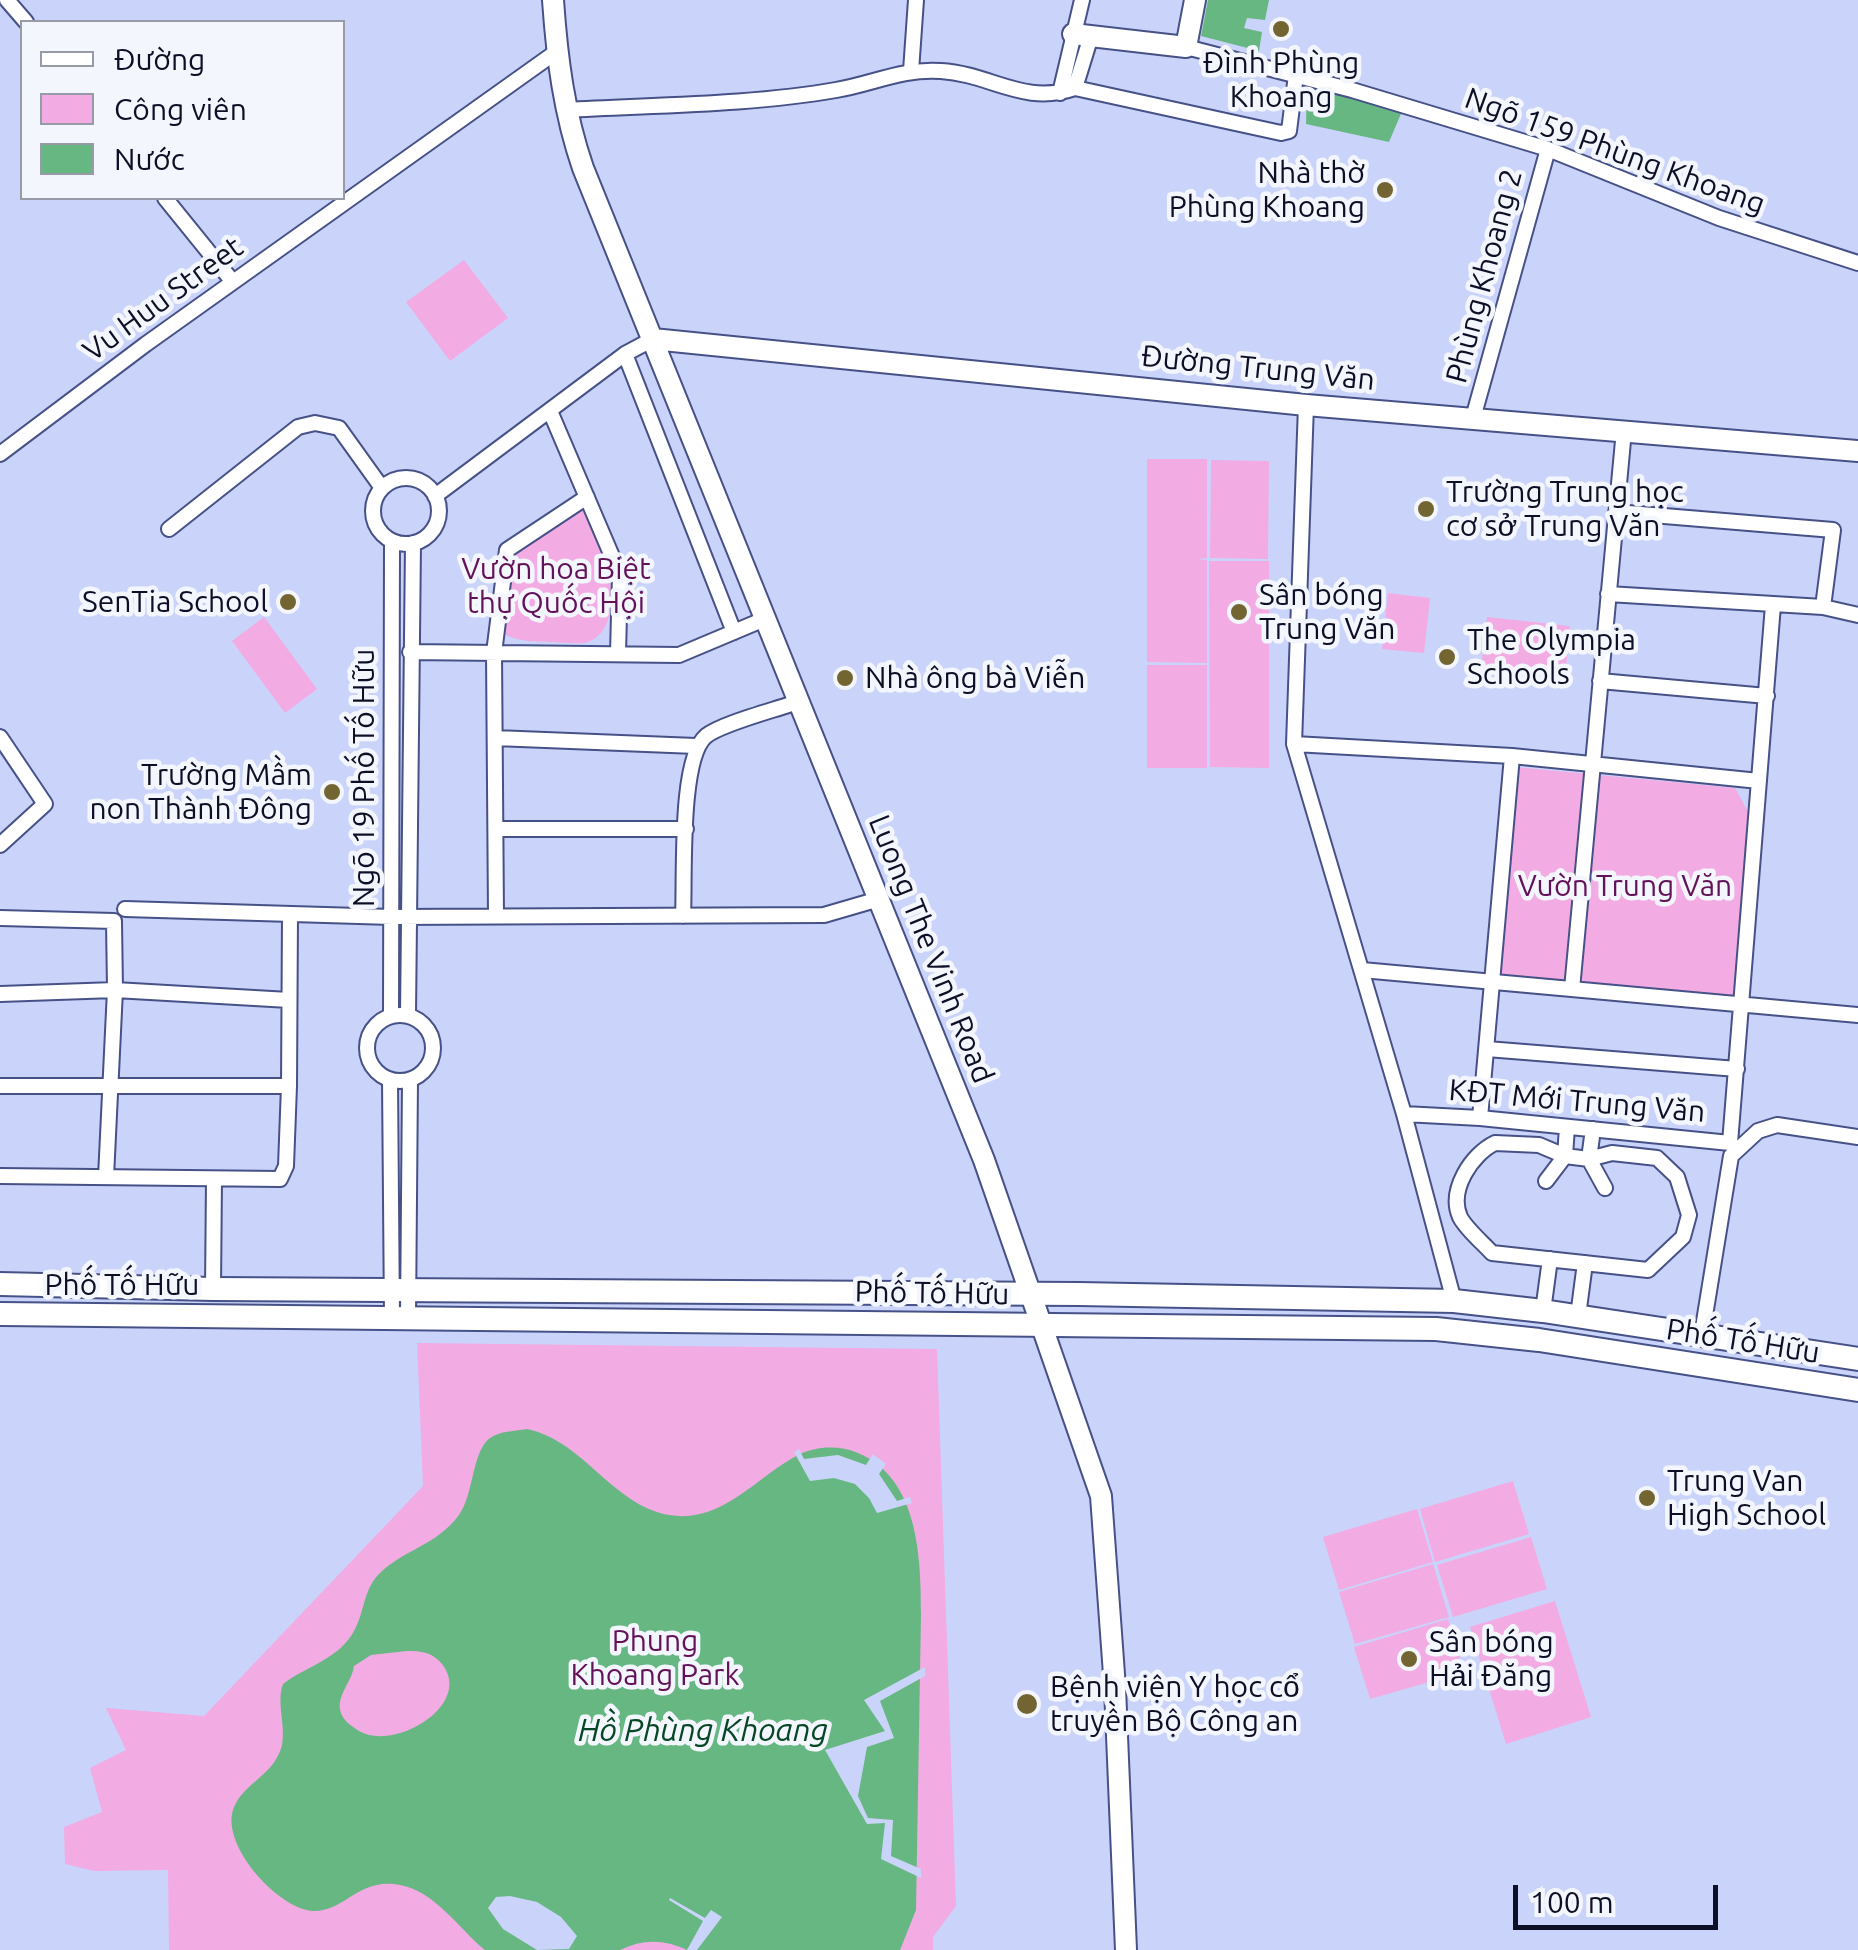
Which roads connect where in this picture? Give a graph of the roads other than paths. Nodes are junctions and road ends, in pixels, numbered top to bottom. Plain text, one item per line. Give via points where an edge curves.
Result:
1 (7, 0) edge
2 (553, 0) edge
3 (916, 0) edge
4 (1082, 0) edge
5 (1195, 0) edge
6 (24, 20) edge
7 (1082, 35) junction
8 (1186, 46) junction
9 (556, 52) junction
10 (911, 71) junction
11 (1296, 75) junction
12 (1075, 88) junction
13 (1060, 93) junction
14 (566, 110) junction
15 (1548, 149) junction
16 (167, 200) edge
17 (1858, 263) edge
18 (233, 282) junction
19 (653, 338) junction
20 (625, 354) junction
21 (1306, 405) junction
22 (550, 411) junction
23 (1474, 418) junction
24 (1624, 430) junction
25 (1858, 451) edge
26 (0, 454) edge
27 (382, 488) junction
28 (435, 496) junction
29 (586, 497) junction
30 (1616, 512) junction
31 (169, 529) dead end
32 (392, 541) junction
33 (413, 543) junction
34 (1608, 594) junction
35 (1773, 605) junction
36 (1823, 608) junction
37 (1858, 615) edge
38 (766, 618) junction
39 (734, 632) junction
40 (410, 652) junction
41 (494, 653) junction
42 (618, 654) junction
43 (1600, 681) junction
44 (1767, 696) junction
45 (800, 701) junction
46 (0, 737) edge
47 (495, 738) junction
48 (1294, 744) junction
49 (696, 746) junction
50 (1512, 756) junction
51 (1592, 766) junction
52 (1759, 782) junction
53 (496, 829) junction
54 (686, 829) junction
55 (0, 845) edge
56 (879, 899) junction
57 (125, 909) dead end
58 (290, 915) junction
59 (409, 916) junction
60 (496, 916) junction
61 (683, 916) junction
62 (392, 917) junction
63 (0, 918) edge
64 (1362, 970) junction
65 (1493, 982) junction
66 (1572, 989) junction
67 (115, 990) junction
68 (0, 994) edge
69 (289, 1000) junction
70 (1741, 1004) junction
71 (392, 1015) junction
72 (1858, 1015) edge
73 (408, 1016) junction
74 (1487, 1049) junction
75 (1736, 1069) junction
76 (390, 1080) junction
77 (410, 1080) junction
78 (0, 1086) edge
79 (289, 1086) junction
80 (108, 1088) junction
81 (1404, 1114) junction
82 (1480, 1118) junction
83 (1567, 1127) junction
84 (1593, 1130) junction
85 (1858, 1138) edge
86 (1565, 1156) junction
87 (1590, 1159) junction
88 (0, 1176) edge
89 (106, 1178) junction
90 (214, 1179) junction
91 (1546, 1182) dead end
92 (1605, 1188) dead end
93 (1550, 1258) junction
94 (1585, 1263) junction
95 (0, 1284) edge
96 (213, 1289) junction
97 (400, 1291) junction
98 (1032, 1294) junction
99 (1454, 1301) junction
100 (1542, 1311) junction
101 (0, 1314) edge
102 (1578, 1316) junction
103 (400, 1318) junction
104 (1043, 1326) junction
105 (1706, 1334) junction
106 (1858, 1359) edge
107 (1702, 1364) junction
108 (1858, 1390) edge
109 (1126, 1950) edge

1 - 6 street
2 - 9 street, Luong The Vinh Road
3 - 10 street
4 - 7 street
5 - 8 street
7 - 8 street
7 - 12 street
7 - 13 street
8 - 11 street, Ngõ 159 Phùng Khoang
9 - 14 street, Luong The Vinh Road
9 - 18 street, Vu Huu Street
10 - 13 street via 978,77 1025,94
10 - 14 street via 837,90
11 - 12 street via 1289,131 1282,133
11 - 15 street, Ngõ 159 Phùng Khoang
12 - 13 street
14 - 19 street, Luong The Vinh Road
15 - 17 street, Ngõ 159 Phùng Khoang via 1719,218
15 - 23 street, Phùng Khoang 2
16 - 18 street
18 - 26 street, Vu Huu Street
19 - 20 street
19 - 21 street, Đường Trung Văn
19 - 38 street, Luong The Vinh Road
20 - 22 street
20 - 39 street
21 - 23 street, Đường Trung Văn
21 - 48 street
22 - 28 street
22 - 29 street
23 - 24 street, Đường Trung Văn
24 - 25 street, Đường Trung Văn
24 - 30 street
27 - 28 street via 417,480
27 - 31 street via 340,428 315,423 298,427
27 - 32 street via 372,511
28 - 33 street via 437,522
29 - 41 street via 508,550
29 - 42 street via 620,575
30 - 34 street
30 - 36 street via 1832,530
32 - 33 street
32 - 62 street, Ngõ 19 Phố Tố Hữu
33 - 40 street, Ngõ 19 Phố Tố Hữu
34 - 35 street
34 - 43 street
35 - 36 street
35 - 44 street, KĐT Mới Trung Văn
36 - 37 street
38 - 39 street
38 - 45 street, Luong The Vinh Road
39 - 42 street via 679,655
40 - 41 street
40 - 59 street, Ngõ 19 Phố Tố Hữu
41 - 42 street
41 - 47 street
43 - 44 street
43 - 51 street
44 - 52 street, KĐT Mới Trung Văn
45 - 49 street via 710,732
45 - 56 street, Luong The Vinh Road
46 - 55 street via 45,804
47 - 49 street
47 - 53 street
48 - 50 street
48 - 64 street
49 - 54 street
50 - 51 street
50 - 65 street
51 - 52 street
51 - 66 street
52 - 70 street, KĐT Mới Trung Văn
53 - 54 street
53 - 60 street
54 - 61 street
56 - 61 street via 824,916
56 - 98 street, Luong The Vinh Road
57 - 58 street
58 - 62 street
58 - 69 street
59 - 60 street
59 - 62 street
59 - 73 street, Ngõ 19 Phố Tố Hữu
60 - 61 street
62 - 71 street, Ngõ 19 Phố Tố Hữu
63 - 67 street via 114,921
64 - 65 street
64 - 81 street
65 - 66 street
65 - 74 street
66 - 70 street
67 - 68 street
67 - 69 street
67 - 80 street
69 - 79 street
70 - 72 street
70 - 75 street, KĐT Mới Trung Văn
71 - 73 street
71 - 76 street via 376,1024 366,1048 372,1066
73 - 77 street via 426,1027 434,1047 427,1067
74 - 75 street, KĐT Mới Trung Văn
74 - 82 street
75 - 84 street, KĐT Mới Trung Văn via 1730,1143
76 - 77 street
76 - 97 street
77 - 97 street
78 - 80 street
79 - 80 street
79 - 90 street via 280,1178
80 - 89 street
81 - 82 street, KĐT Mới Trung Văn
81 - 99 street
82 - 83 street, KĐT Mới Trung Văn
83 - 84 street, KĐT Mới Trung Văn
83 - 86 street
84 - 87 street
85 - 105 street via 1777,1125 1758,1132 1732,1156
86 - 87 street
86 - 91 street
86 - 93 street via 1540,1145 1495,1143 1466,1169 1458,1196 1460,1216 1492,1253
87 - 92 street
87 - 94 street via 1657,1158 1678,1177 1690,1214 1683,1237 1648,1270
88 - 89 street
89 - 90 street
90 - 96 street
93 - 94 street
93 - 100 street
94 - 102 street
95 - 96 main road, Phố Tố Hữu
96 - 97 main road, Phố Tố Hữu
97 - 98 main road, Phố Tố Hữu
97 - 103 street
98 - 99 main road, Phố Tố Hữu
98 - 104 street, Luong The Vinh Road
99 - 100 main road, Phố Tố Hữu
100 - 102 main road, Phố Tố Hữu
101 - 103 main road, Phố Tố Hữu
102 - 105 main road, Phố Tố Hữu
103 - 104 main road, Phố Tố Hữu
104 - 107 main road, Phố Tố Hữu via 1436,1329
104 - 109 street, Luong The Vinh Road via 1105,1525
105 - 106 main road, Phố Tố Hữu
105 - 107 main road
107 - 108 main road, Phố Tố Hữu

